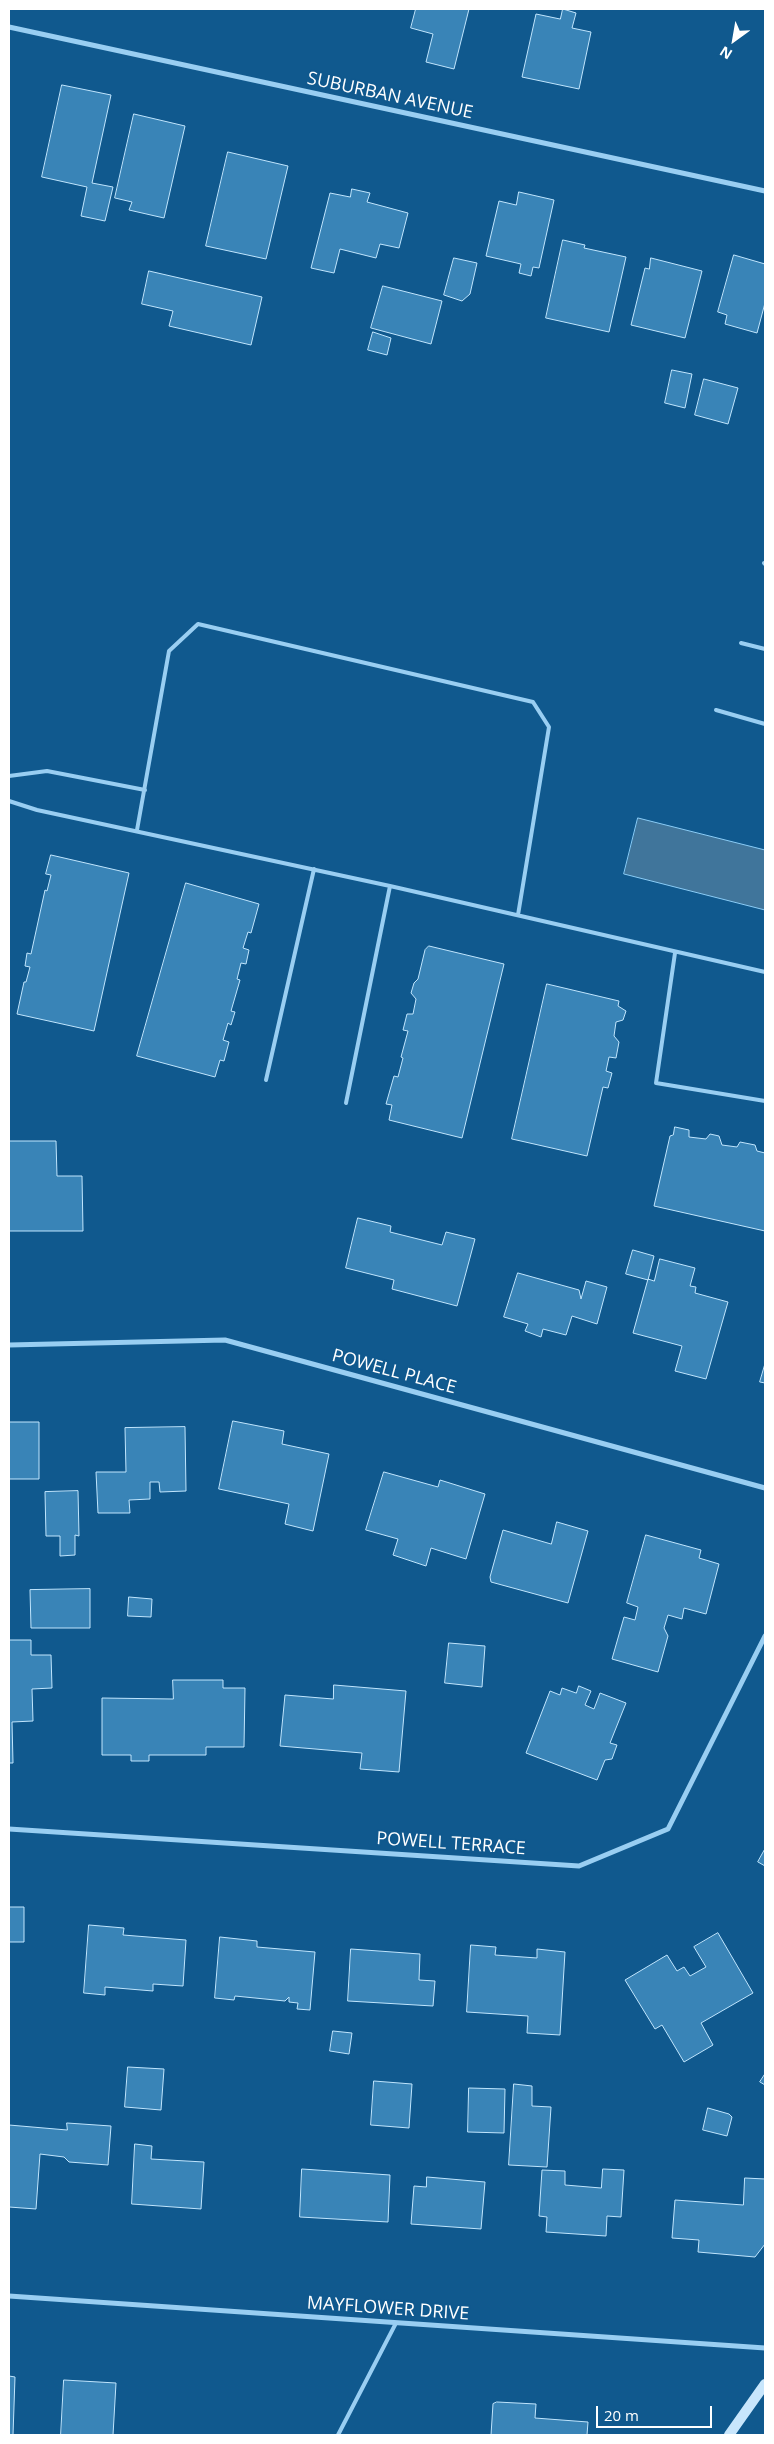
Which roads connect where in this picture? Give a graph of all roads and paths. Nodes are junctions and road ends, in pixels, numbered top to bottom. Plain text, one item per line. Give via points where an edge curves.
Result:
1 (9, 27) edge
2 (765, 191) edge
3 (741, 643) dead end
4 (765, 649) edge
5 (716, 710) dead end
6 (765, 724) edge
7 (9, 776) edge
8 (146, 790) junction
9 (9, 801) edge
10 (137, 830) junction
11 (314, 869) junction
12 (390, 886) junction
13 (518, 915) junction
14 (675, 953) junction
15 (765, 972) edge
16 (266, 1080) dead end
17 (765, 1101) edge
18 (346, 1102) dead end
19 (9, 1345) edge
20 (765, 1488) edge
21 (765, 1636) edge
22 (9, 1829) edge
23 (9, 2296) edge
24 (396, 2323) junction
25 (765, 2348) edge
26 (765, 2384) edge
27 (338, 2435) edge
28 (729, 2435) edge

1 - 2 street, SUBURBAN AVENUE
3 - 4 lane
5 - 6 lane
7 - 8 lane via 47,771
8 - 10 lane
8 - 13 lane via 169,651 198,624 533,702 549,727
9 - 10 lane via 37,810
10 - 11 lane
11 - 12 lane
11 - 16 lane
12 - 13 lane
12 - 18 lane
13 - 14 lane
14 - 15 lane
14 - 17 lane via 656,1083
19 - 20 street, POWELL PLACE via 225,1340
21 - 22 street, POWELL TERRACE via 668,1829 579,1866
23 - 24 street, MAYFLOWER DRIVE
24 - 25 street, MAYFLOWER DRIVE
24 - 27 lane
26 - 28 street

